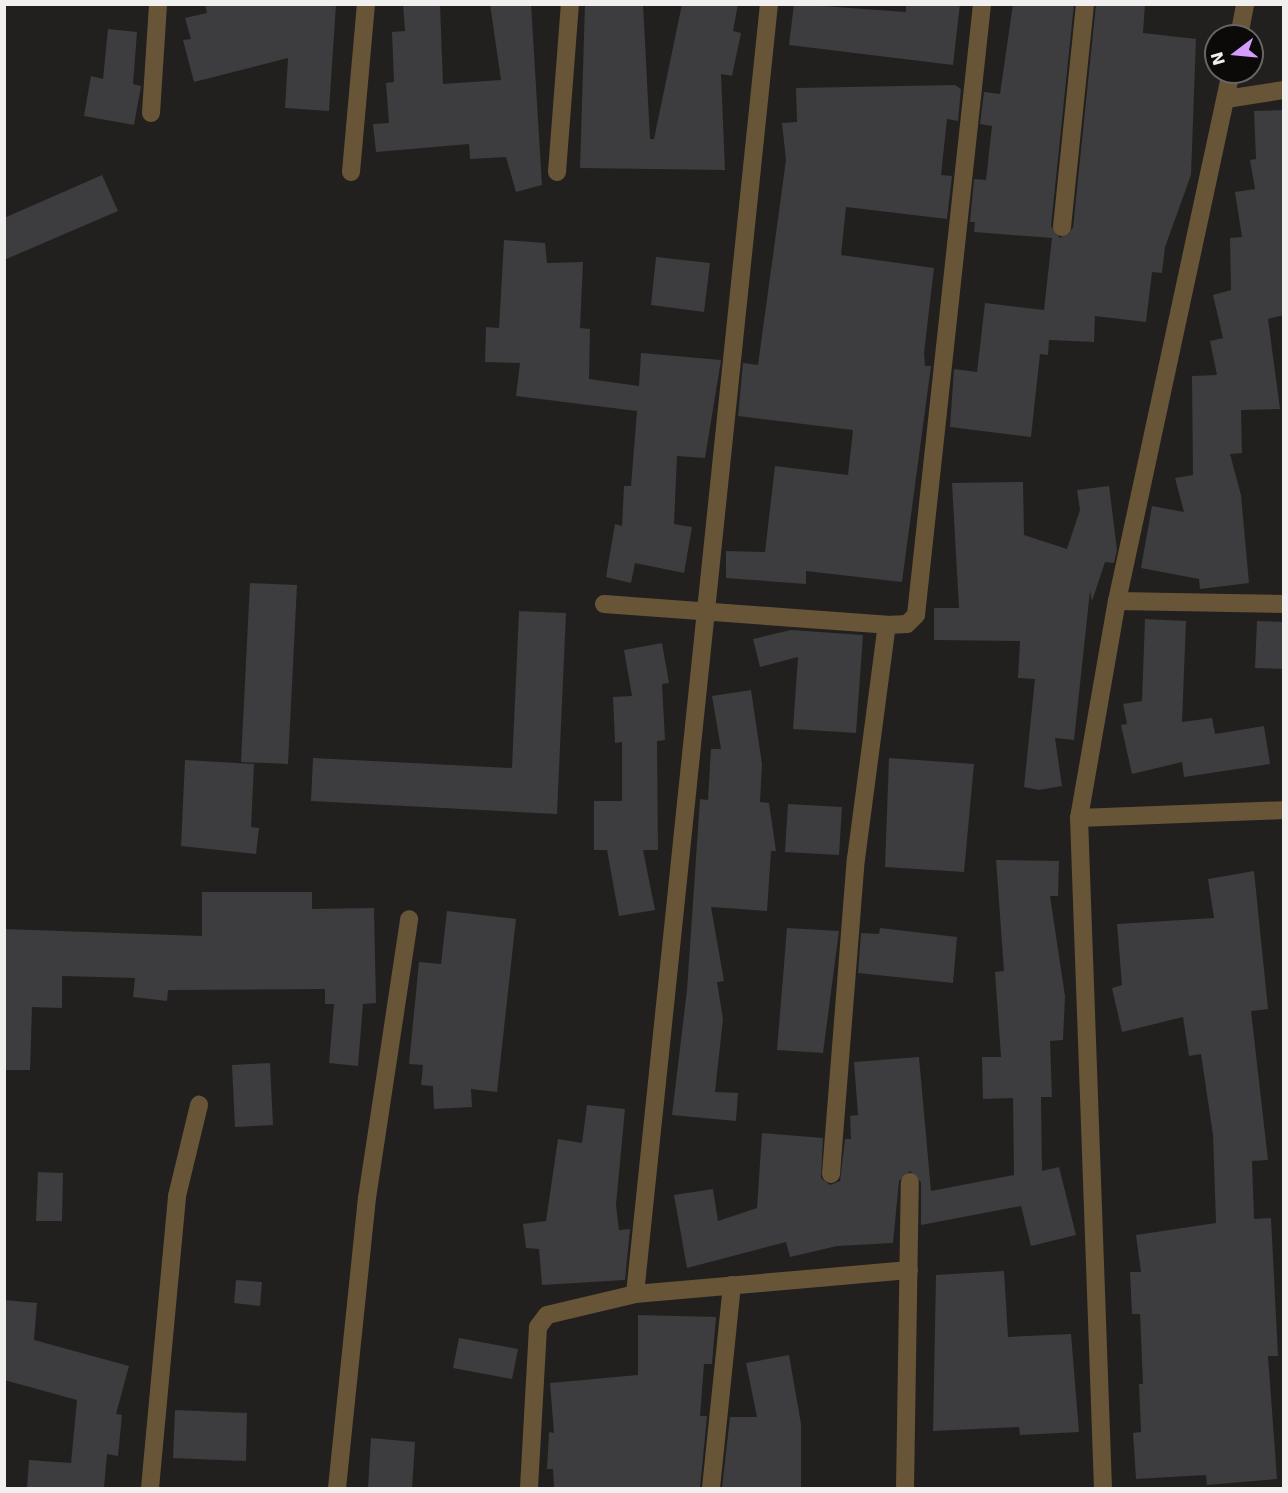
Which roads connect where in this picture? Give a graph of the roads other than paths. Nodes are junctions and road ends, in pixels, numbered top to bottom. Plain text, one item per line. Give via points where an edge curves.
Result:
1 (158, 4) edge
2 (366, 4) edge
3 (570, 4) edge
4 (770, 4) edge
5 (982, 4) edge
6 (1085, 4) edge
7 (1245, 4) edge
8 (1241, 24) edge
9 (1229, 84) edge
10 (1284, 90) edge
11 (1226, 99) junction
12 (151, 113) dead end
13 (351, 172) dead end
14 (557, 172) dead end
15 (1062, 227) dead end
16 (1117, 601) junction
17 (604, 604) dead end
18 (1284, 604) edge
19 (704, 611) junction
20 (886, 625) junction
21 (1284, 810) edge
22 (1078, 818) junction
23 (409, 919) dead end
24 (199, 1105) dead end
25 (831, 1174) dead end
26 (910, 1182) dead end
27 (909, 1270) junction
28 (732, 1285) junction
29 (635, 1294) junction
30 (150, 1488) edge
31 (336, 1488) edge
32 (529, 1488) edge
33 (711, 1488) edge
34 (904, 1488) edge
35 (1103, 1488) edge

1 - 12 street
2 - 13 street
3 - 14 street
4 - 19 street
5 - 20 street via 916,615 907,624
6 - 15 street
7 - 8 street
9 - 11 street
10 - 11 street
11 - 16 street
16 - 18 street
16 - 22 street
17 - 19 street
19 - 20 street
19 - 29 street
20 - 25 street via 856,859
21 - 22 street
22 - 35 street
23 - 31 street via 367,1198
24 - 30 street via 177,1196
26 - 27 street
27 - 28 street
27 - 34 street
28 - 29 street
28 - 33 street
29 - 32 street via 564,1309 547,1315 538,1327

